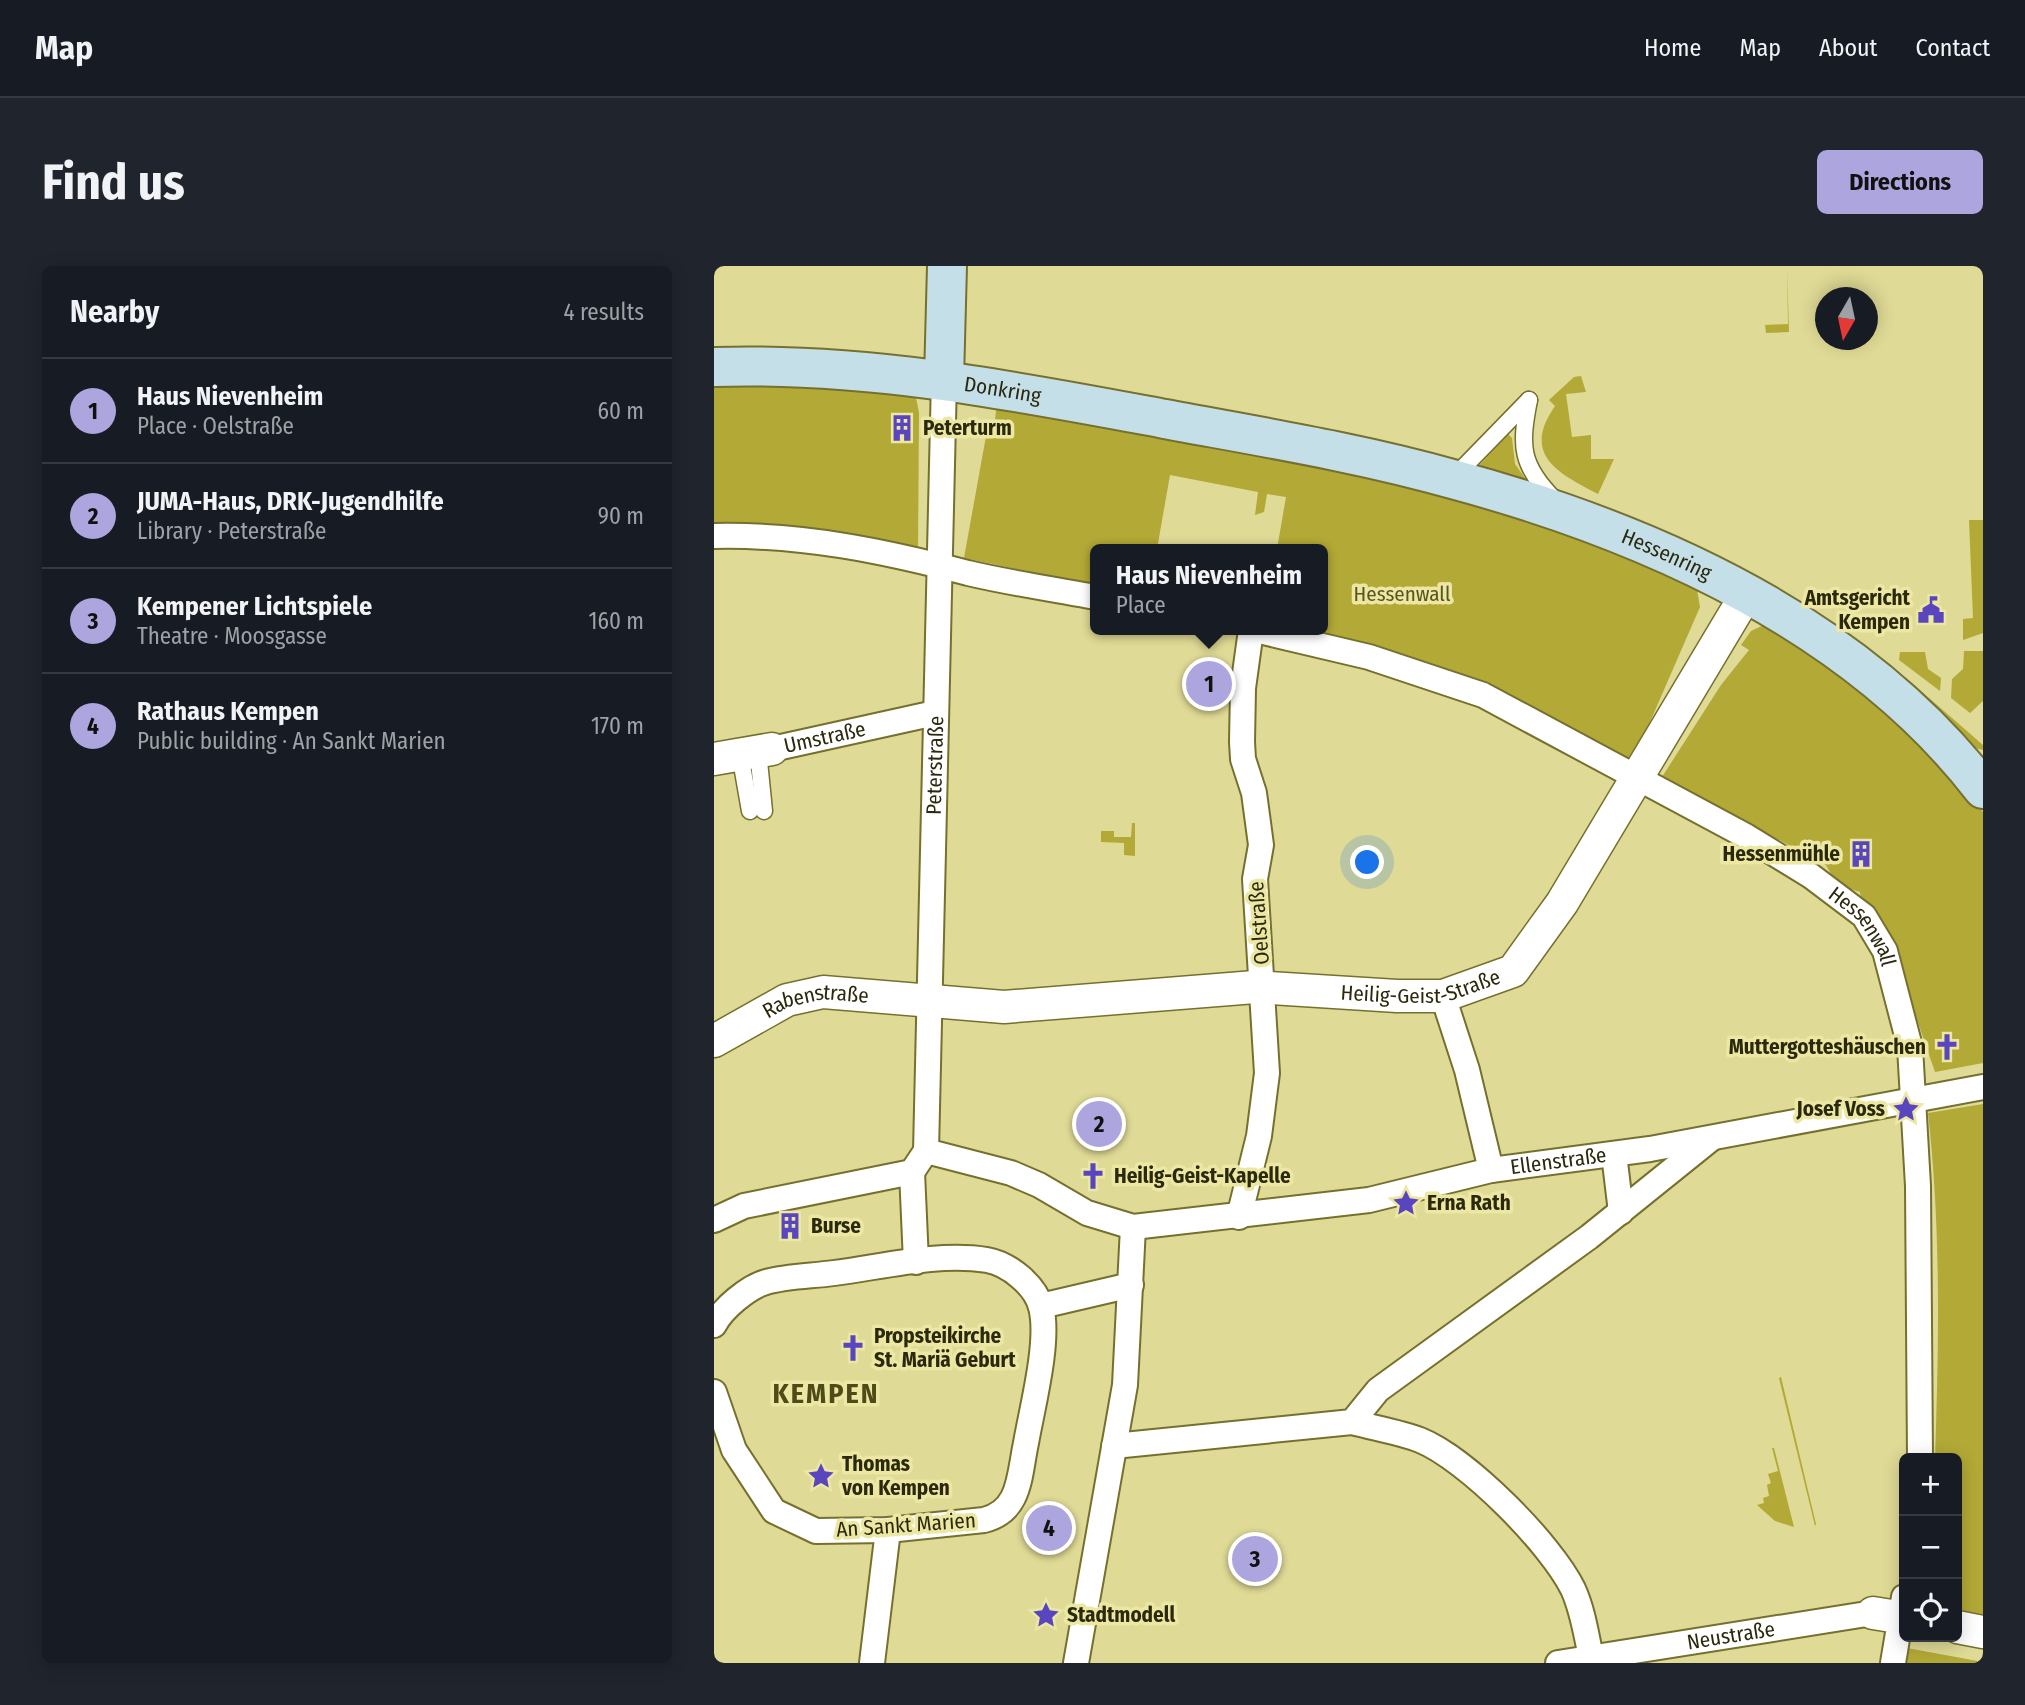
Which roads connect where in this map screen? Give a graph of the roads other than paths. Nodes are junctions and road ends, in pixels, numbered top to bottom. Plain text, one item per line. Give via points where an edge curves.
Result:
1 (947, 266) edge
2 (714, 367) edge
3 (944, 379) junction
4 (1288, 442) joint
5 (1452, 478) junction
6 (1571, 516) junction
7 (714, 536) edge
8 (941, 564) junction
9 (1746, 595) junction
10 (1090, 596) edge
11 (1252, 635) edge
12 (1274, 635) edge
13 (935, 713) junction
14 (746, 753) edge
15 (1636, 778) junction
16 (1982, 784) edge
17 (757, 811) dead end
18 (1264, 987) junction
19 (1443, 996) junction
20 (927, 1003) junction
21 (714, 1041) edge
22 (1983, 1087) edge
23 (1913, 1099) junction
24 (1715, 1135) junction
25 (926, 1151) junction
26 (1614, 1154) junction
27 (1491, 1170) junction
28 (912, 1171) junction
29 (1620, 1212) junction
30 (1239, 1217) junction
31 (714, 1220) edge
32 (1133, 1227) junction
33 (916, 1262) junction
34 (1131, 1285) junction
35 (1041, 1306) junction
36 (714, 1325) edge
37 (714, 1392) edge
38 (1352, 1422) junction
39 (1114, 1446) junction
40 (1920, 1453) edge
41 (888, 1530) junction
42 (1896, 1611) edge
43 (1962, 1629) edge
44 (1983, 1632) edge
45 (1591, 1657) junction
46 (873, 1663) edge
47 (1076, 1663) edge
48 (1558, 1663) edge
49 (1893, 1663) edge

1 - 3 main road
2 - 3 main road, Donkring via 838,369
3 - 4 main road, Donkring
3 - 8 street, Peterstraße
4 - 5 main road, Hessenring
5 - 6 main road, Hessenring
5 - 6 lane via 1529,400 1522,437 1525,462
6 - 9 main road, Hessenring via 1675,559
7 - 8 street via 810,539
8 - 10 street
8 - 13 street, Peterstraße
9 - 15 street, Heilig-Geist-Straße
9 - 16 main road, Hessenring via 1864,669 1928,726
11 - 18 street, Oelstraße via 1243,688 1243,759 1254,793 1261,845 1255,879
12 - 15 street, Hessenwall via 1369,657 1472,691
13 - 14 street, Umstraße
13 - 20 street, Peterstraße
14 - 17 lane
15 - 19 street, Heilig-Geist-Straße via 1562,903 1513,971
15 - 23 street, Hessenwall via 1744,835 1811,876 1864,916 1885,951 1910,1047
18 - 19 street, Heilig-Geist-Straße
18 - 20 street, Heilig-Geist-Straße via 1004,1007
18 - 30 street, Oelstraße via 1265,1104
19 - 27 street
20 - 21 street, Rabenstraße via 845,993 803,995
20 - 25 street, Peterstraße
22 - 23 street, Ellenstraße
23 - 24 street, Ellenstraße
23 - 40 street, Hessenwall
24 - 26 street, Ellenstraße
24 - 29 street
25 - 28 street
25 - 32 street via 1011,1173 1087,1213
26 - 27 street, Ellenstraße
26 - 29 street
27 - 30 street, Ellenstraße via 1369,1200
28 - 31 street via 744,1206
28 - 33 street
29 - 38 street via 1378,1390
30 - 32 street, Ellenstraße
32 - 34 street
33 - 35 street via 988,1260 1009,1268
33 - 36 street via 763,1279 720,1312
34 - 35 street
34 - 39 street via 1126,1373
35 - 41 street, An Sankt Marien via 1040,1370 1009,1507 1000,1517
37 - 41 street, An Sankt Marien via 733,1450 774,1511 816,1531
38 - 39 street
38 - 45 street via 1421,1440 1458,1465 1531,1531 1572,1588
39 - 47 street
41 - 46 street
42 - 45 street, Neustraße
42 - 49 street
43 - 44 street
45 - 48 street, Neustraße

